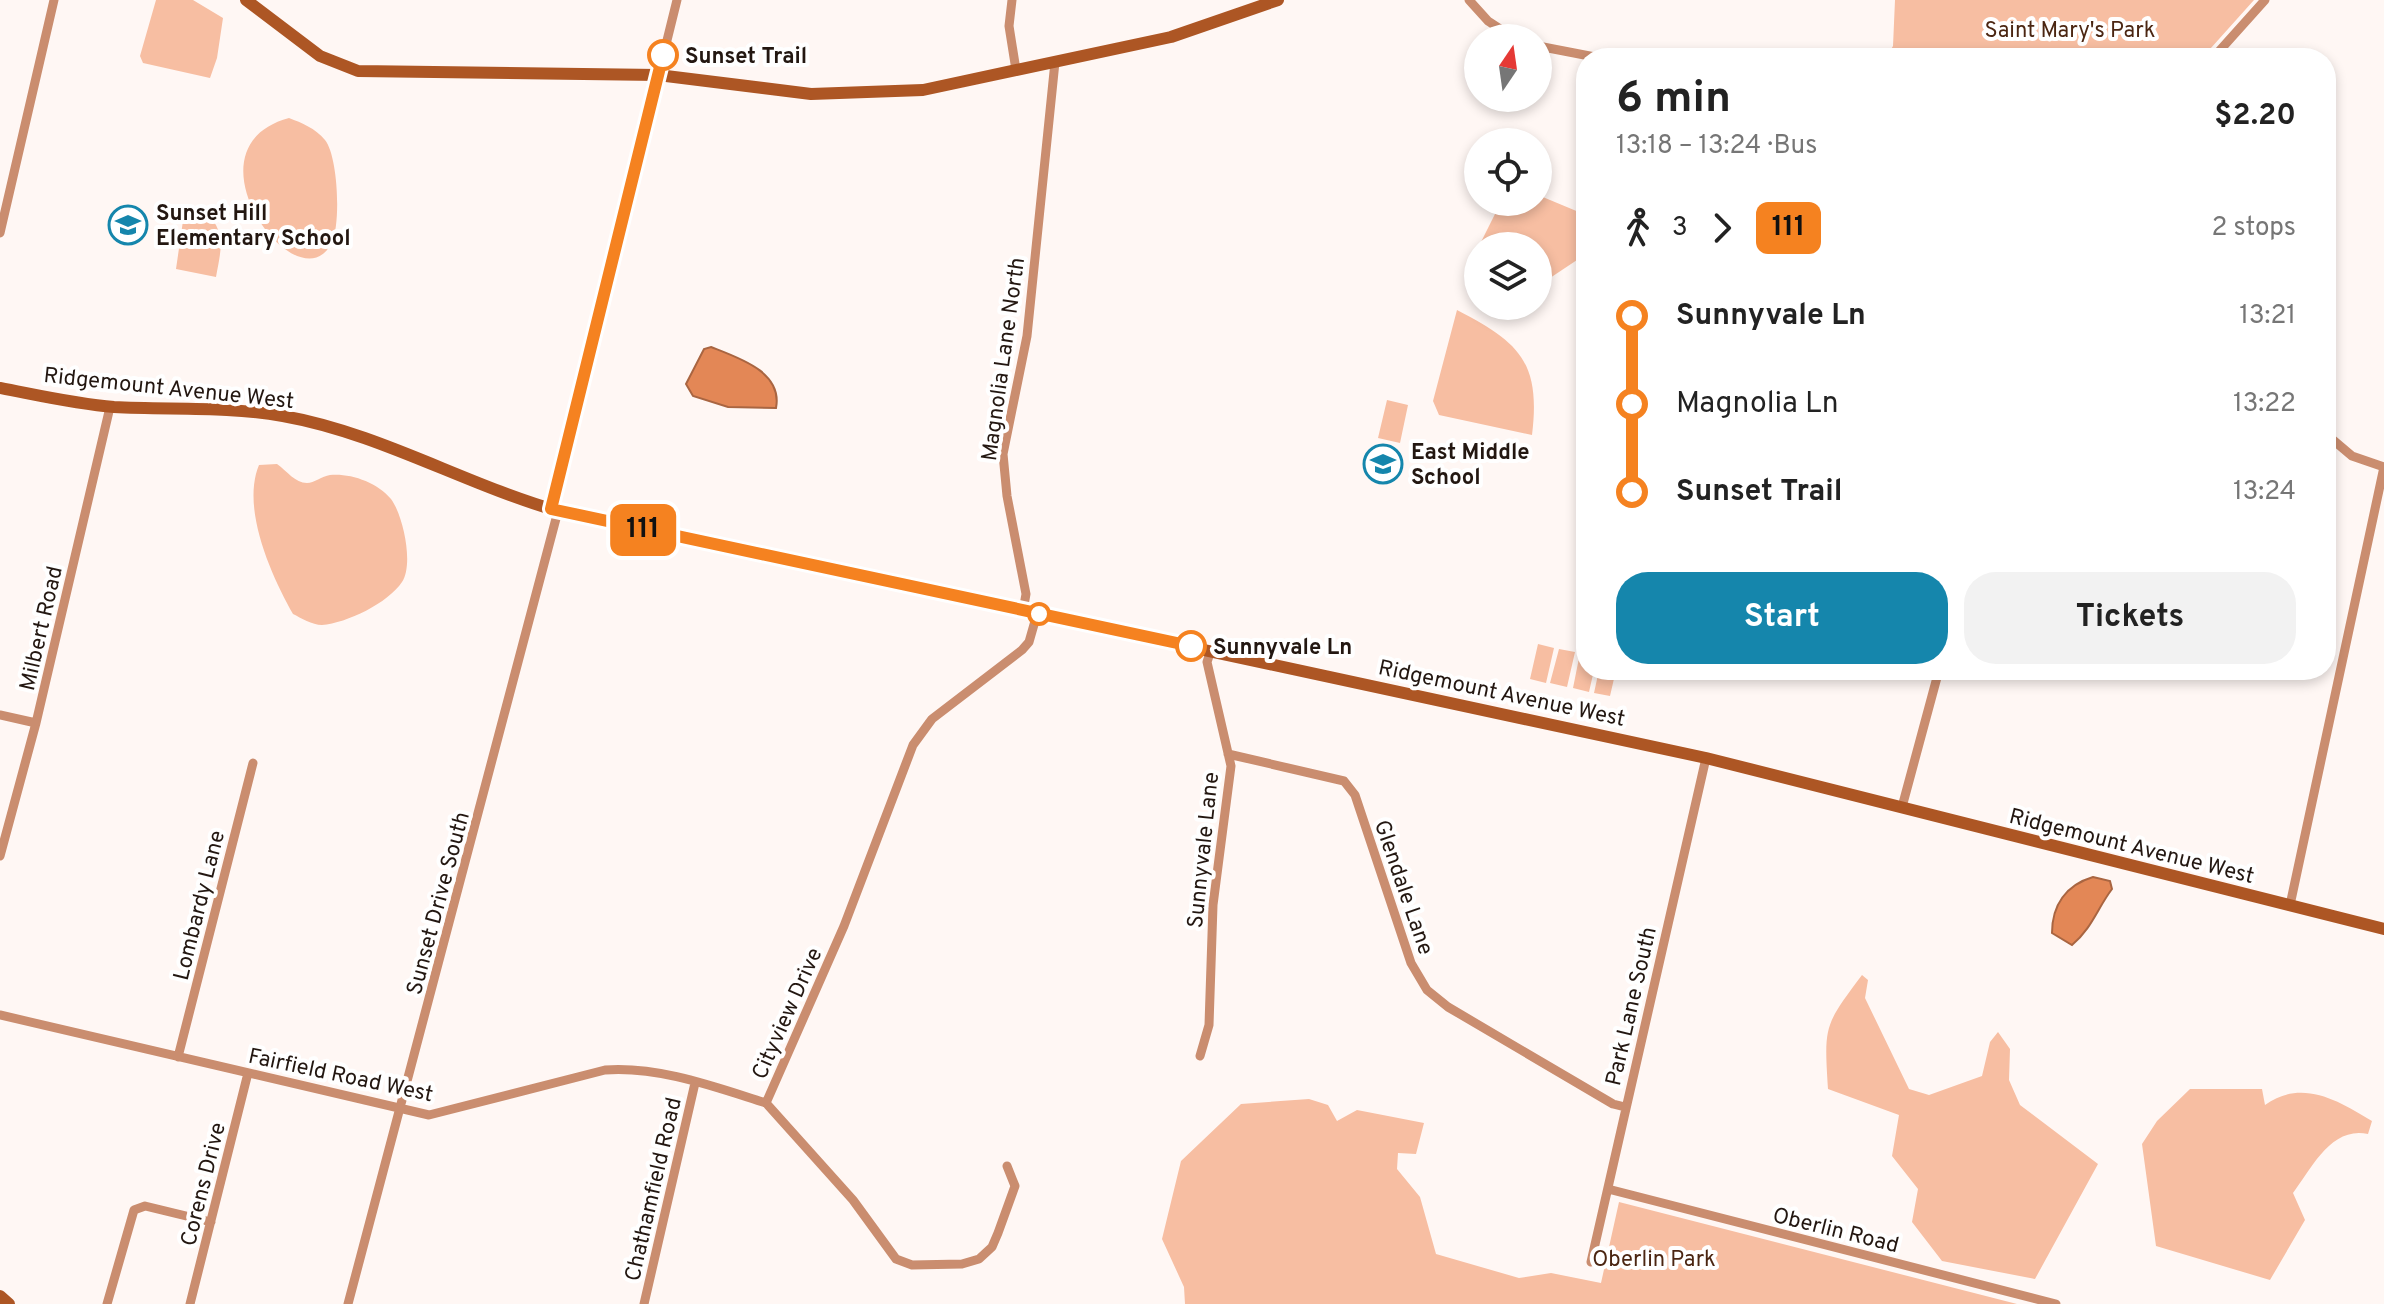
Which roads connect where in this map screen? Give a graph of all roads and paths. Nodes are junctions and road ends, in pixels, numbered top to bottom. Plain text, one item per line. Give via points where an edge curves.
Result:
1 (54, 0) edge
2 (246, 0) edge
3 (677, 0) edge
4 (1012, 0) edge
5 (1278, 0) edge
6 (1469, 0) edge
7 (2265, 0) edge
8 (1493, 24) edge
9 (2222, 48) edge
10 (1552, 49) edge
11 (1576, 53) edge
12 (1055, 62) junction
13 (1016, 70) junction
14 (658, 75) junction
15 (0, 233) edge
16 (0, 388) edge
17 (110, 407) junction
18 (2336, 442) edge
19 (2384, 467) edge
20 (554, 510) junction
21 (1023, 611) junction
22 (1037, 614) junction
23 (1211, 650) junction
24 (1936, 680) edge
25 (0, 715) edge
26 (36, 723) junction
27 (1228, 754) junction
28 (1706, 758) junction
29 (253, 763) dead end
30 (1902, 807) junction
31 (0, 856) edge
32 (2290, 905) junction
33 (2384, 929) edge
34 (0, 1015) edge
35 (1200, 1056) dead end
36 (178, 1057) junction
37 (248, 1073) junction
38 (695, 1083) junction
39 (766, 1103) junction
40 (1625, 1107) junction
41 (401, 1108) junction
42 (1007, 1166) dead end
43 (1608, 1189) junction
44 (211, 1222) junction
45 (1591, 1262) dead end
46 (0, 1296) edge
47 (9, 1304) edge
48 (107, 1304) edge
49 (190, 1304) edge
50 (348, 1304) edge
51 (644, 1304) edge
52 (2056, 1304) edge

1 - 15 street
2 - 14 street via 311,51 358,71
3 - 14 street, Sunset Drive South
4 - 13 street via 1009,26
5 - 12 street via 1193,31
6 - 8 street
7 - 9 street
10 - 11 street
12 - 13 street
12 - 21 street, Magnolia Lane North via 1027,336 1003,454 1026,594
13 - 14 street via 923,90 811,94
14 - 20 street, Sunset Drive South
16 - 17 street, Ridgemount Avenue West
17 - 20 street, Ridgemount Avenue West via 283,416 357,435
17 - 26 street, Milbert Road
18 - 19 street via 2352,456
19 - 32 street
20 - 21 street, Ridgemount Avenue West
20 - 41 street, Sunset Drive South
21 - 22 street, Ridgemount Avenue West
22 - 23 street, Ridgemount Avenue West
22 - 39 street, Cityview Drive via 1022,650 932,719 913,745 838,940
23 - 27 street, Sunnyvale Lane via 1207,662
23 - 28 street, Ridgemount Avenue West
24 - 30 street
25 - 26 street
26 - 31 street, Milbert Road
27 - 35 street, Sunnyvale Lane via 1230,780 1209,952 1209,1025
27 - 40 street, Glendale Lane via 1344,781 1355,795 1411,963 1427,990 1498,1037
28 - 30 street, Ridgemount Avenue West
28 - 40 street, Park Lane South
29 - 36 street, Lombardy Lane
30 - 32 street, Ridgemount Avenue West
32 - 33 street, Ridgemount Avenue West
34 - 36 street, Fairfield Road West
36 - 37 street, Fairfield Road West
37 - 41 street, Fairfield Road West
37 - 44 street, Corens Drive
38 - 39 street, Fairfield Road West
38 - 41 street, Fairfield Road West via 640,1069 614,1069 444,1113
38 - 51 street, Chathamfield Road
39 - 42 street, Cityview Drive via 853,1200 896,1259 912,1265 962,1264 979,1259 992,1247 1015,1186
40 - 43 street, Park Lane South
41 - 50 street, Sunset Drive South
43 - 45 street, Park Lane South
43 - 52 street, Oberlin Road
44 - 48 street via 145,1206 134,1210
44 - 49 street, Corens Drive
46 - 47 street

